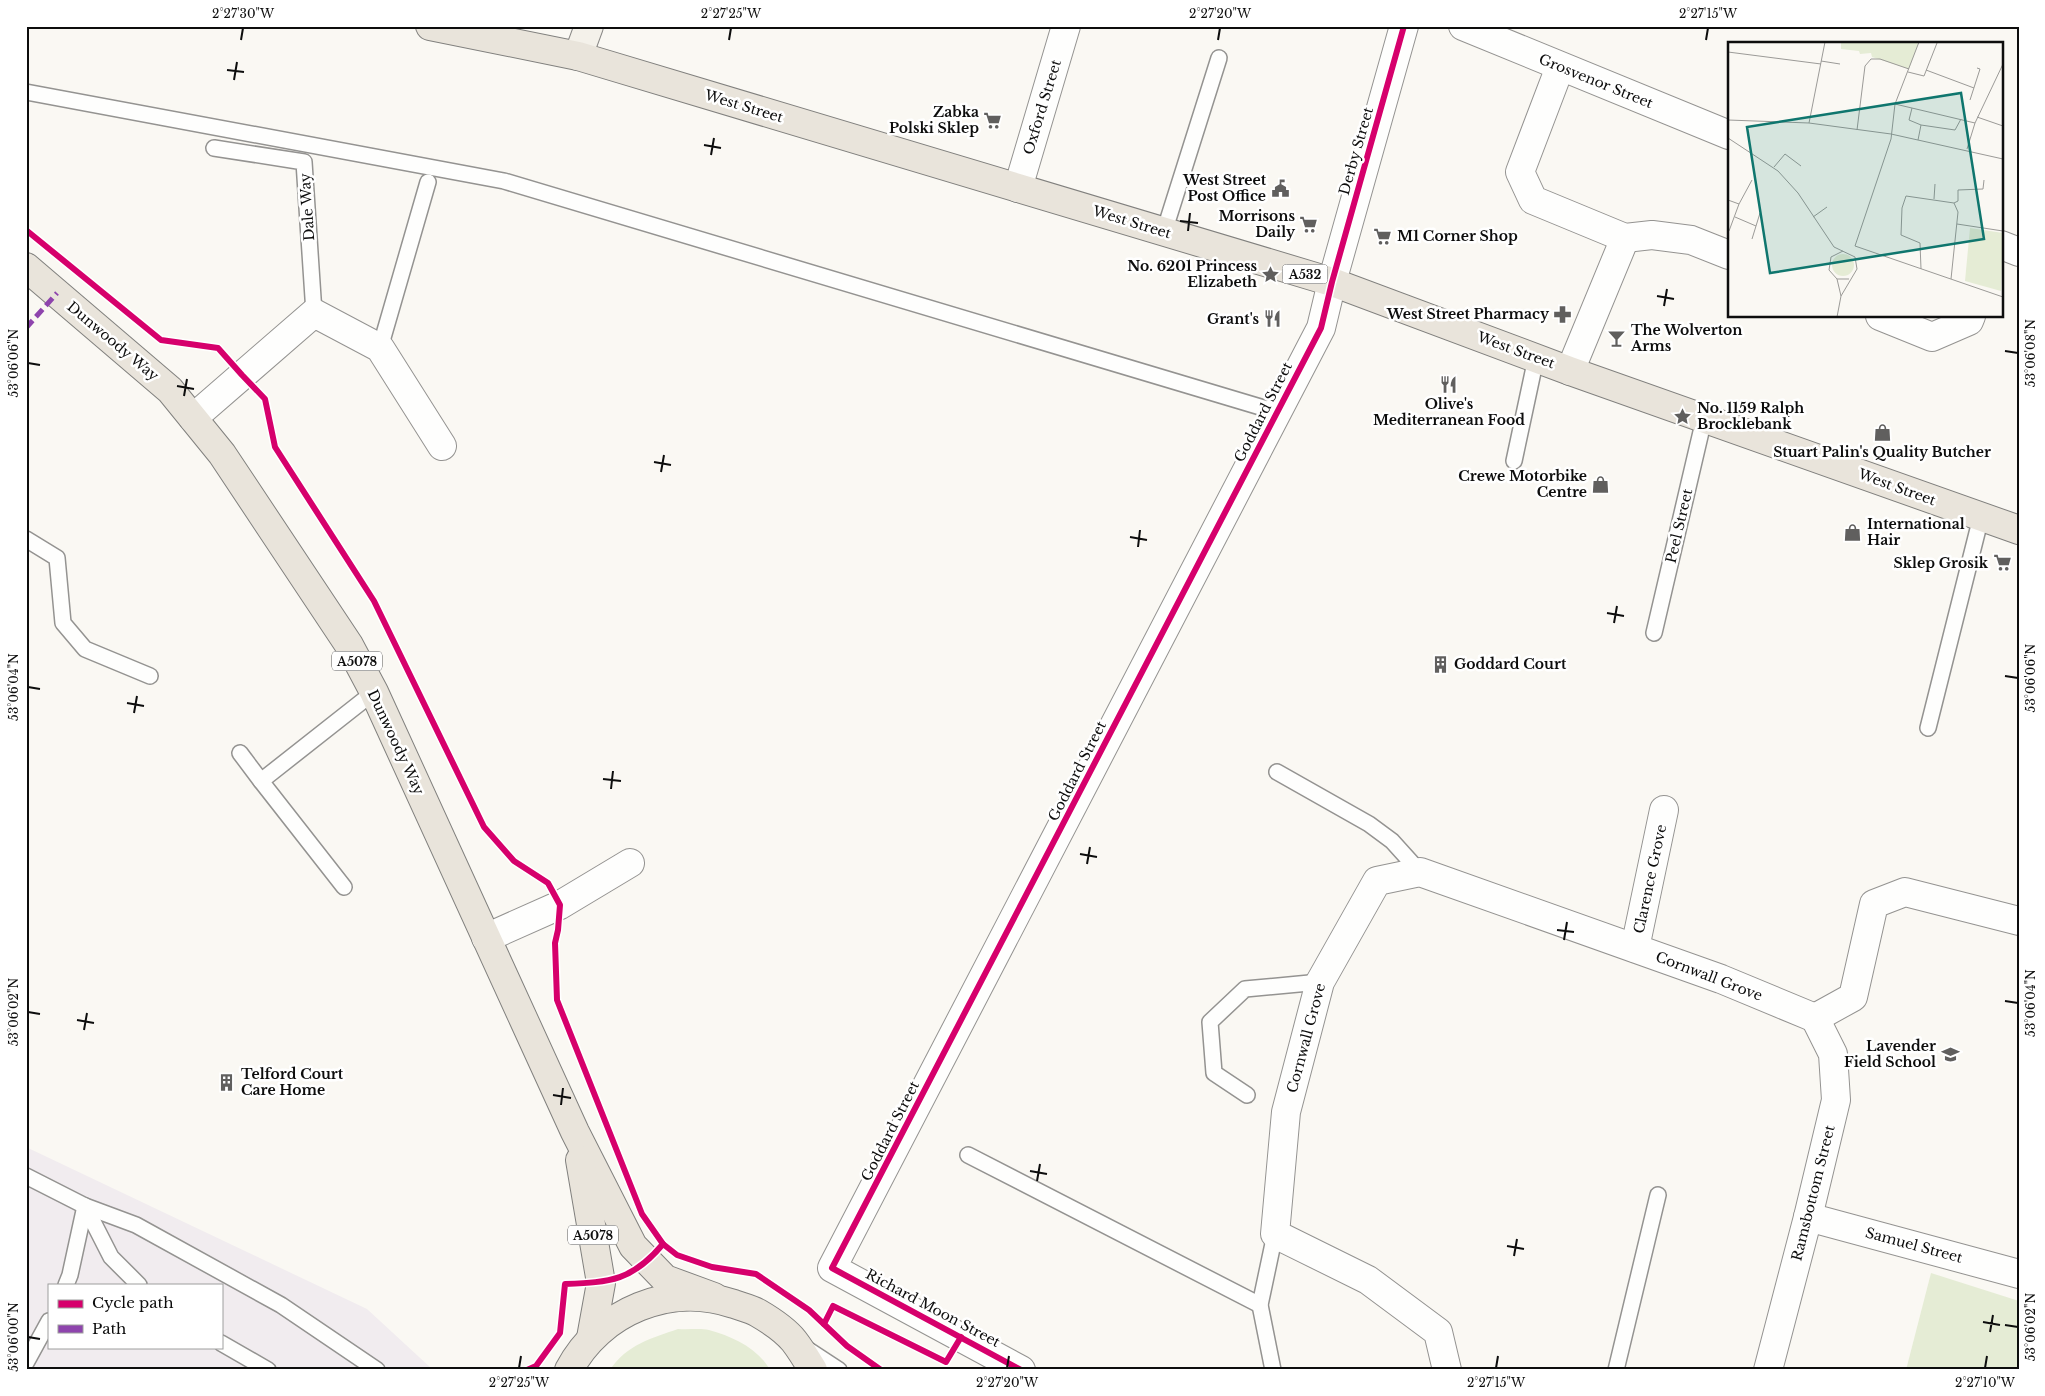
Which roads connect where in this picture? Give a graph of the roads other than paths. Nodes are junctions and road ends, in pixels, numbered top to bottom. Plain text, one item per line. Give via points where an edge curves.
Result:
1 (430, 26) edge
2 (589, 26) edge
3 (1066, 26) edge
4 (1404, 26) edge
5 (1463, 26) edge
6 (578, 56) junction
7 (1219, 58) dead end
8 (1560, 67) junction
9 (26, 92) edge
10 (1728, 135) edge
11 (214, 148) dead end
12 (428, 182) dead end
13 (1018, 188) junction
14 (1164, 232) junction
15 (1625, 238) junction
16 (1728, 255) edge
17 (26, 267) edge
18 (1332, 282) junction
19 (314, 313) junction
20 (1885, 318) edge
21 (1970, 318) edge
22 (380, 348) junction
23 (1536, 358) junction
24 (1570, 371) junction
25 (1277, 412) junction
26 (193, 418) junction
27 (1704, 419) junction
28 (442, 446) dead end
29 (1514, 460) dead end
30 (1981, 517) junction
31 (2018, 527) edge
32 (26, 538) edge
33 (1654, 634) dead end
34 (150, 676) dead end
35 (374, 692) junction
36 (1928, 728) dead end
37 (240, 753) dead end
38 (1277, 772) dead end
39 (261, 781) junction
40 (1664, 810) dead end
41 (630, 863) dead end
42 (1420, 872) junction
43 (344, 887) dead end
44 (2019, 920) edge
45 (486, 938) junction
46 (1635, 948) junction
47 (1320, 982) junction
48 (1815, 1018) junction
49 (1247, 1094) dead end
50 (575, 1132) junction
51 (968, 1155) dead end
52 (26, 1176) edge
53 (1658, 1195) dead end
54 (85, 1206) junction
55 (1808, 1217) junction
56 (1275, 1234) junction
57 (832, 1268) joint
58 (2019, 1274) edge
59 (66, 1284) edge
60 (138, 1284) edge
61 (714, 1297) junction
62 (1260, 1305) junction
63 (48, 1323) edge
64 (591, 1338) junction
65 (793, 1340) junction
66 (222, 1344) edge
67 (26, 1363) edge
68 (268, 1370) edge
69 (377, 1370) edge
70 (569, 1370) edge
71 (813, 1370) edge
72 (838, 1370) edge
73 (1021, 1370) edge
74 (1273, 1370) edge
75 (1447, 1370) edge
76 (1616, 1370) edge
77 (1768, 1370) edge

1 - 6 main road, West Street / A532
2 - 6 street
3 - 13 street, Oxford Street
4 - 18 street, Derby Street
5 - 8 street, Grosvenor Street
6 - 13 main road, West Street / A532
7 - 14 lane
8 - 10 street, Grosvenor Street
8 - 15 street via 1520,172 1533,200
9 - 25 lane via 504,181
11 - 19 lane, Dale Way via 304,162
12 - 22 lane
13 - 14 main road, West Street / A532
14 - 18 main road, West Street / A532
15 - 16 street via 1652,234 1691,240
15 - 24 street
17 - 26 main road, Dunwoody Way / A5078 via 170,390
18 - 23 main road, West Street / A532
18 - 25 street, Goddard Street via 1321,328
19 - 22 street
19 - 26 street
20 - 21 street via 1932,337
22 - 28 street
23 - 24 main road, West Street / A532
23 - 29 lane
24 - 27 main road, West Street / A532
25 - 57 street, Goddard Street
26 - 35 main road, Dunwoody Way / A5078 via 222,454 334,622
27 - 30 main road, West Street / A532
27 - 33 lane, Peel Street
30 - 31 main road, West Street / A532
30 - 36 lane
32 - 34 lane via 57,558 63,623 85,649
35 - 39 lane
35 - 45 main road, Dunwoody Way / A5078
37 - 39 lane
38 - 42 lane via 1369,824 1392,841
39 - 43 lane
40 - 46 street, Clarence Grove
41 - 45 street via 560,905
42 - 46 street, Cornwall Grove
42 - 47 street, Cornwall Grove via 1378,881
44 - 48 street via 1904,892 1874,904 1853,997
45 - 50 main road, Dunwoody Way / A5078
46 - 48 street, Cornwall Grove via 1722,979
47 - 49 lane via 1245,989 1210,1022 1214,1074
47 - 56 street, Cornwall Grove via 1286,1112
48 - 55 street, Ramsbottom Street via 1833,1054 1836,1100
50 - 61 main road, Dunwoody Way / A5078 via 634,1246 665,1279
50 - 64 main road, Dunwoody Way / A5078 via 601,1283
51 - 62 lane
52 - 54 lane
53 - 76 lane
54 - 59 lane
54 - 60 lane via 111,1256
54 - 69 lane via 136,1225 282,1304
55 - 58 street, Samuel Street
55 - 77 street, Ramsbottom Street
56 - 62 lane
56 - 75 street via 1368,1280 1438,1332
57 - 73 street, Richard Moon Street
61 - 64 main road via 669,1297 626,1311
61 - 65 main road, Dunwoody Way via 757,1312
62 - 74 lane
63 - 67 lane
64 - 70 main road
65 - 71 main road, Dunwoody Way
65 - 72 lane
66 - 68 lane

